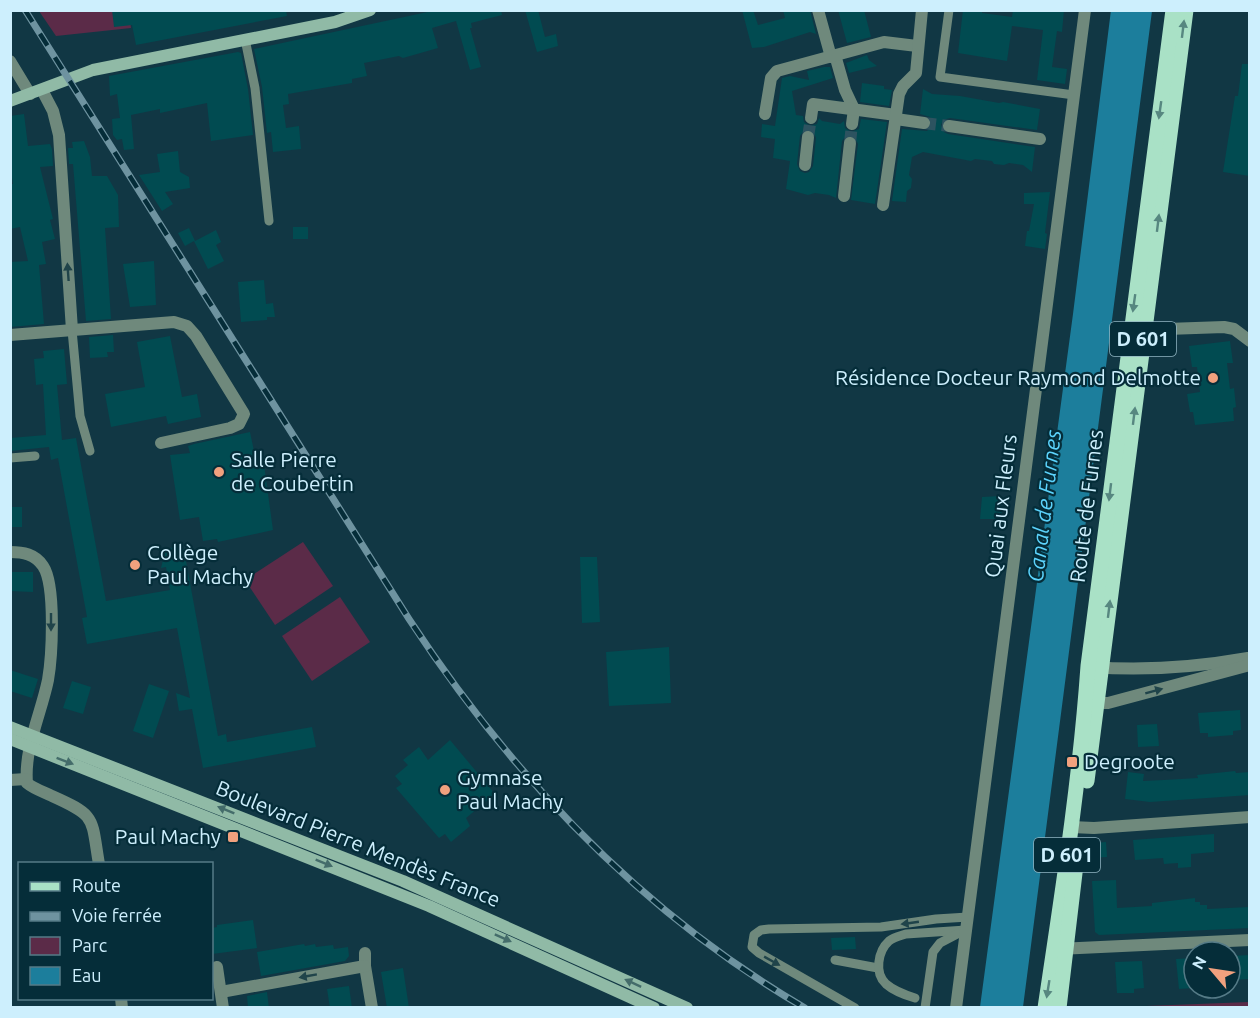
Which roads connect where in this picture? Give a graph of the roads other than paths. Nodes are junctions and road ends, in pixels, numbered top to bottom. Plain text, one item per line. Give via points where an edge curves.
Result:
1 (370, 10) edge
2 (818, 10) edge
3 (922, 10) edge
4 (949, 10) edge
5 (1085, 10) edge
6 (1173, 10) edge
7 (1186, 10) edge
8 (245, 39) junction
9 (917, 46) junction
10 (833, 56) junction
11 (10, 61) edge
12 (36, 92) junction
13 (1074, 95) junction
14 (10, 101) edge
15 (854, 109) junction
16 (765, 114) dead end
17 (896, 117) junction
18 (811, 118) dead end
19 (924, 123) tunnel mouth
20 (852, 124) tunnel mouth
21 (949, 126) tunnel mouth
22 (808, 137) tunnel mouth
23 (1040, 139) dead end
24 (850, 143) tunnel mouth
25 (805, 165) dead end
26 (844, 196) dead end
27 (883, 205) dead end
28 (269, 221) dead end
29 (72, 330) junction
30 (1138, 330) junction
31 (10, 335) edge
32 (1250, 341) edge
33 (161, 443) dead end
34 (90, 451) dead end
35 (35, 456) dead end
36 (10, 458) edge
37 (10, 552) edge
38 (1250, 658) edge
39 (1250, 665) edge
40 (1095, 667) junction
41 (1091, 703) junction
42 (10, 727) edge
43 (10, 740) edge
44 (31, 741) junction
45 (26, 779) junction
46 (10, 780) edge
47 (1250, 817) edge
48 (1076, 827) junction
49 (99, 862) edge
50 (968, 917) junction
51 (966, 930) junction
52 (1250, 940) edge
53 (1060, 949) junction
54 (835, 960) dead end
55 (217, 967) dead end
56 (878, 968) junction
57 (221, 992) junction
58 (915, 998) dead end
59 (223, 1008) edge
60 (372, 1008) edge
61 (654, 1008) edge
62 (687, 1008) edge
63 (855, 1008) edge
64 (925, 1008) edge
65 (956, 1008) edge
66 (1045, 1008) edge
67 (1059, 1008) edge

1 - 8 main road via 335,22
2 - 10 street
3 - 9 street
4 - 13 lane via 940,77
5 - 13 street, Quai aux Fleurs
6 -> 30 main road, Route de Furnes / D 601
30 -> 7 main road, Route de Furnes / D 601
8 - 12 main road via 93,70
8 - 28 lane via 255,88
9 - 10 street via 884,42
9 - 17 street via 916,73 901,89
10 - 15 street
10 - 16 street via 774,73
11 - 12 street
12 - 14 main road
29 -> 12 street via 59,135 53,111
13 - 50 street, Quai aux Fleurs
15 - 17 street
15 - 18 street via 813,104
15 - 20 street
17 - 19 street
17 - 27 street
21 - 23 street
22 - 25 street
24 - 26 street
29 - 31 street
29 - 33 street via 174,322 191,329 243,417 230,428
29 - 34 lane via 80,416
30 - 32 street via 1224,327
30 - 40 main road, Route de Furnes / D 601
35 - 36 lane
37 -> 44 street via 29,554 43,565 49,582 50,663
38 - 40 street via 1195,666
41 -> 39 street via 1108,703
40 - 41 main road, Route de Furnes / D 601
41 - 48 main road, Route de Furnes / D 601
42 - 44 main road, Boulevard Pierre Mendès France
43 - 44 main road, Boulevard Pierre Mendès France
44 - 45 street
44 -> 61 main road, Boulevard Pierre Mendès France via 429,906
62 -> 44 main road, Boulevard Pierre Mendès France via 403,881
45 - 46 street
45 - 49 street via 28,785 87,814
47 - 48 street
48 - 53 main road, Route de Furnes / D 601
50 - 51 street, Quai aux Fleurs
50 -> 63 lane via 870,928 769,928 754,935 752,947 759,953
51 - 56 lane via 897,936 884,948
51 - 64 lane via 940,943 933,952
51 - 65 street, Quai aux Fleurs
52 - 53 street
53 -> 66 main road, Route de Furnes / D 601
53 - 67 main road, Route de Furnes / D 601
54 - 56 lane
55 - 57 street
56 - 58 lane via 885,983
57 - 59 street
60 -> 57 street via 365,959

